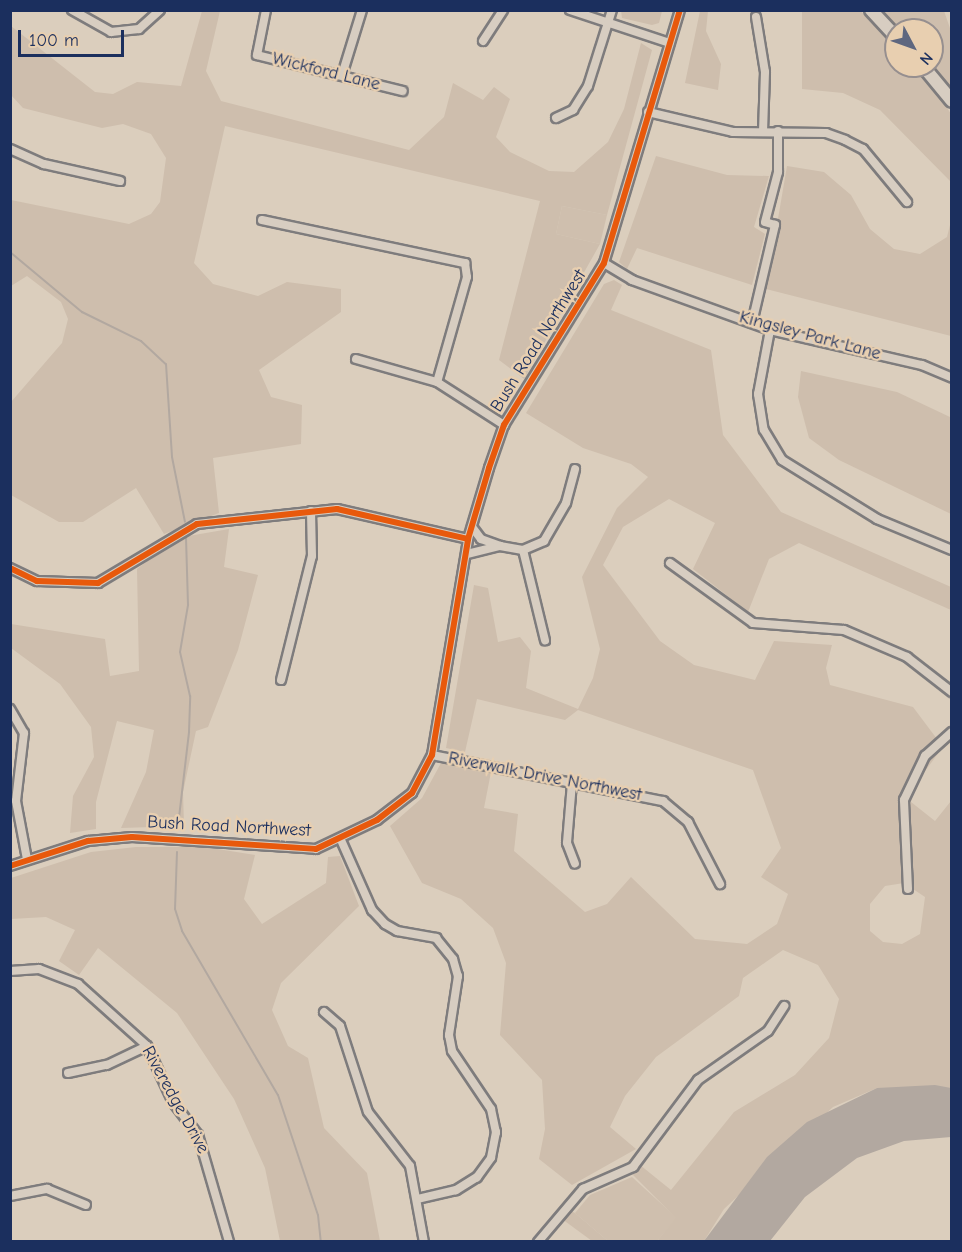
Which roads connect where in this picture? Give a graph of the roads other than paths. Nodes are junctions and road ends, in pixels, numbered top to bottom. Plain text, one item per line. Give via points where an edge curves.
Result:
1 (72, 10) edge
2 (160, 10) edge
3 (266, 10) edge
4 (362, 10) edge
5 (503, 10) edge
6 (570, 10) edge
7 (612, 10) edge
8 (680, 10) edge
9 (871, 10) edge
10 (756, 17) dead end
11 (609, 23) junction
12 (884, 24) edge
13 (483, 41) dead end
14 (670, 43) junction
15 (342, 75) junction
16 (933, 78) edge
17 (403, 91) dead end
18 (951, 101) edge
19 (648, 112) junction
20 (556, 118) dead end
21 (763, 131) junction
22 (778, 131) junction
23 (10, 149) edge
24 (120, 181) dead end
25 (908, 202) dead end
26 (262, 220) dead end
27 (604, 263) junction
28 (752, 323) junction
29 (770, 330) junction
30 (356, 359) dead end
31 (951, 378) edge
32 (437, 382) junction
33 (504, 425) junction
34 (575, 469) dead end
35 (311, 511) junction
36 (472, 527) junction
37 (468, 539) junction
38 (500, 546) junction
39 (523, 550) junction
40 (951, 550) edge
41 (467, 554) junction
42 (670, 563) dead end
43 (10, 568) edge
44 (545, 640) dead end
45 (281, 680) dead end
46 (951, 692) edge
47 (10, 708) edge
48 (951, 732) edge
49 (432, 755) junction
50 (572, 783) junction
51 (13, 801) edge
52 (341, 840) junction
53 (27, 859) junction
54 (575, 864) dead end
55 (10, 866) edge
56 (720, 884) dead end
57 (908, 890) dead end
58 (10, 971) edge
59 (784, 1006) dead end
60 (324, 1012) dead end
61 (147, 1046) junction
62 (68, 1073) dead end
63 (10, 1196) edge
64 (418, 1199) junction
65 (86, 1205) dead end
66 (229, 1242) edge
67 (424, 1242) edge
68 (538, 1242) edge

1 - 2 street via 97,29 127,32 148,24
3 - 15 street, Wickford Lane via 257,55
4 - 15 street
5 - 13 street
6 - 11 street
7 - 11 street
8 - 14 street, Bush Road Northwest
9 - 12 highway
10 - 21 street via 765,72
11 - 14 street
11 - 20 street via 581,100
14 - 19 street, Bush Road Northwest
15 - 17 street, Wickford Lane
16 - 18 highway
19 - 21 street via 733,132
19 - 27 street, Bush Road Northwest
21 - 22 street
22 - 25 street via 826,133 863,149
22 - 28 street via 778,172 765,222 775,225
23 - 24 street via 44,164
26 - 32 street via 465,263 467,277
27 - 28 street, Kingsley Park Lane via 632,280
27 - 33 street, Bush Road Northwest
28 - 29 street, Kingsley Park Lane
29 - 31 street, Kingsley Park Lane via 922,365
29 - 40 street via 758,394 764,430 782,460 877,519
30 - 32 street
32 - 33 street
33 - 36 street, Bush Road Northwest
34 - 39 street via 555,528 544,541
35 - 37 street via 337,509
35 - 43 street via 197,524 98,583 37,581
35 - 45 street via 312,556
36 - 37 street, Bush Road Northwest
36 - 38 street via 481,539
37 - 41 street, Bush Road Northwest
38 - 39 street
38 - 41 street via 481,546
39 - 44 street
41 - 49 street, Bush Road Northwest
42 - 46 street via 753,623 844,630 907,657
47 - 51 street via 24,733
48 - 57 street via 916,770 904,800
49 - 50 street, Riverwalk Drive Northwest
49 - 52 street, Bush Road Northwest via 412,793
50 - 54 street via 567,843
50 - 56 street, Riverwalk Drive Northwest via 663,801 688,822
51 - 53 street
52 - 53 street, Bush Road Northwest via 300,850 200,837 132,837 88,841
52 - 64 street via 372,910 385,924 397,931 436,938 453,958 458,976 449,1035 452,1051 492,1108 496,1131 491,1158 477,1177 456,1190
53 - 55 street, Bush Road Northwest
58 - 61 street, Riveredge Drive via 39,969 78,984
59 - 68 street via 768,1031 698,1080 633,1167 583,1189
60 - 64 street via 340,1026 368,1112 410,1166
61 - 62 street via 107,1065
61 - 66 street, Riveredge Drive via 173,1102 198,1135
63 - 65 street via 46,1188
64 - 67 street

